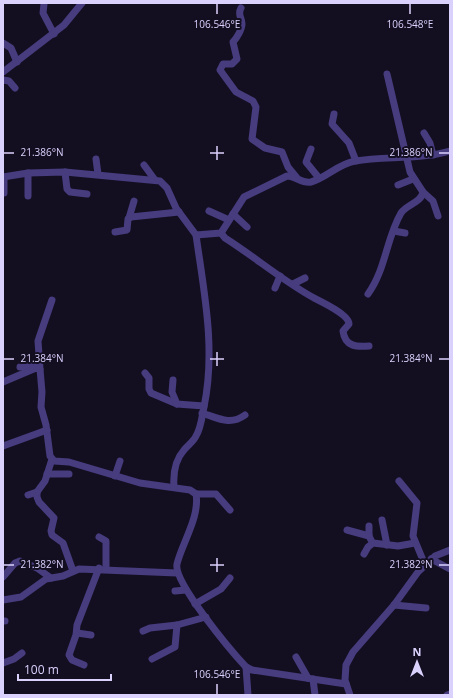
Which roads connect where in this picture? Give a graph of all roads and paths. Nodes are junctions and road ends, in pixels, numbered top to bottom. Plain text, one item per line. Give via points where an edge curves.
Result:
1 (82, 3) edge
2 (44, 4) edge
3 (241, 8) dead end
4 (54, 34) junction
5 (3, 43) edge
6 (17, 62) junction
7 (3, 72) edge
8 (387, 74) dead end
9 (3, 80) edge
10 (15, 88) dead end
11 (334, 114) dead end
12 (424, 133) dead end
13 (311, 149) dead end
14 (450, 151) edge
15 (433, 155) junction
16 (406, 156) junction
17 (96, 159) dead end
18 (356, 161) junction
19 (144, 165) dead end
20 (65, 172) junction
21 (28, 174) junction
22 (98, 174) junction
23 (3, 177) edge
24 (319, 178) junction
25 (414, 179) junction
26 (155, 180) junction
27 (299, 180) junction
28 (398, 185) dead end
29 (423, 192) junction
30 (4, 193) dead end
31 (87, 194) dead end
32 (28, 196) dead end
33 (134, 201) dead end
34 (209, 211) dead end
35 (179, 212) junction
36 (438, 216) dead end
37 (231, 217) junction
38 (129, 218) junction
39 (247, 228) dead end
40 (394, 231) junction
41 (115, 232) dead end
42 (405, 232) dead end
43 (221, 233) junction
44 (196, 235) junction
45 (280, 276) junction
46 (305, 278) dead end
47 (293, 284) junction
48 (275, 288) dead end
49 (368, 294) dead end
50 (52, 300) dead end
51 (369, 346) dead end
52 (20, 366) dead end
53 (40, 367) junction
54 (145, 373) dead end
55 (172, 380) dead end
56 (3, 382) edge
57 (49, 396) dead end
58 (41, 404) junction
59 (177, 404) junction
60 (203, 410) junction
61 (245, 415) dead end
62 (47, 430) junction
63 (3, 446) edge
64 (52, 459) junction
65 (120, 461) dead end
66 (48, 474) junction
67 (69, 474) dead end
68 (115, 476) junction
69 (399, 481) dead end
70 (174, 487) junction
71 (37, 492) junction
72 (196, 494) junction
73 (28, 495) dead end
74 (230, 510) dead end
75 (382, 520) dead end
76 (369, 526) dead end
77 (347, 530) dead end
78 (369, 536) junction
79 (99, 537) dead end
80 (373, 543) junction
81 (415, 543) junction
82 (387, 545) junction
83 (450, 550) edge
84 (364, 554) dead end
85 (428, 562) junction
86 (102, 569) junction
87 (450, 570) edge
88 (73, 572) junction
89 (177, 573) junction
90 (3, 577) edge
91 (51, 578) junction
92 (230, 578) dead end
93 (186, 590) junction
94 (175, 591) dead end
95 (3, 600) edge
96 (195, 604) junction
97 (394, 605) junction
98 (426, 608) dead end
99 (206, 617) junction
100 (177, 625) junction
101 (143, 631) dead end
102 (77, 633) junction
103 (91, 635) dead end
104 (22, 653) dead end
105 (296, 657) dead end
106 (152, 659) dead end
107 (3, 663) edge
108 (84, 665) dead end
109 (246, 667) junction
110 (311, 679) junction
111 (346, 684) junction
112 (248, 695) edge
113 (315, 695) edge
114 (350, 695) edge

1 - 4 street
2 - 4 street via 44,18
3 - 27 street via 239,14 242,25 233,42 237,59 232,64 223,64 220,70 236,92 255,104 252,139 265,148 282,152 288,167
4 - 6 street
5 - 6 street via 11,48
6 - 7 street
8 - 16 street
9 - 10 street via 9,81
11 - 18 street via 333,126 349,143
12 - 15 street
13 - 24 street via 306,162
14 - 15 street
15 - 16 street
16 - 18 street
16 - 25 street
17 - 22 street
18 - 24 street via 342,165
19 - 26 street
20 - 21 street
20 - 22 street
20 - 31 street via 67,189 70,192
21 - 23 street
21 - 32 street
22 - 26 street
23 - 30 street
24 - 27 street via 311,182
25 - 28 street
25 - 29 street
26 - 35 street via 167,188
27 - 37 street via 287,176 248,194 240,201
29 - 36 street via 433,201
29 - 40 street via 420,199 402,212
33 - 38 street
34 - 37 street
35 - 38 street
35 - 44 street
37 - 39 street
37 - 43 street
38 - 41 street via 127,230
40 - 42 street
40 - 49 street via 380,276
43 - 44 street
43 - 45 street
44 - 60 street via 210,351
45 - 47 street
45 - 48 street
46 - 47 street
47 - 51 street via 348,319 349,324 343,335 352,346
50 - 53 street via 38,341
52 - 53 street
53 - 56 street
53 - 58 street
54 - 59 street via 149,378 151,393
55 - 59 street via 172,392
57 - 58 street
58 - 62 street
59 - 60 street
60 - 61 street via 231,421
60 - 70 street via 196,438 181,453 176,464 173,474
62 - 63 street
62 - 64 street
64 - 66 street
64 - 68 street
65 - 68 street
66 - 67 street
66 - 71 street
68 - 70 street via 140,483
69 - 81 street via 417,504 413,528
70 - 72 street
71 - 73 street
71 - 88 street via 39,502 54,518 52,535 63,543
72 - 74 street via 216,494
72 - 89 street via 192,524 177,564
75 - 82 street
76 - 78 street
77 - 78 street
78 - 80 street
79 - 86 street via 106,541
80 - 82 street
80 - 84 street
81 - 82 street
81 - 85 street
83 - 85 street
85 - 87 street
85 - 97 street
86 - 88 street via 83,568
86 - 89 street
86 - 102 street
88 - 91 street
89 - 93 street
90 - 91 street via 20,561 37,568
91 - 95 street via 24,595
92 - 96 street via 221,589
93 - 94 street
93 - 96 street
96 - 99 street
97 - 98 street
97 - 111 street via 353,652 346,665
99 - 100 street
99 - 109 street
100 - 101 street via 154,627
100 - 106 street via 175,647
102 - 103 street
102 - 108 street via 69,655 72,660
104 - 107 street
105 - 110 street
109 - 110 street
109 - 112 street
110 - 111 street
110 - 113 street
111 - 114 street

